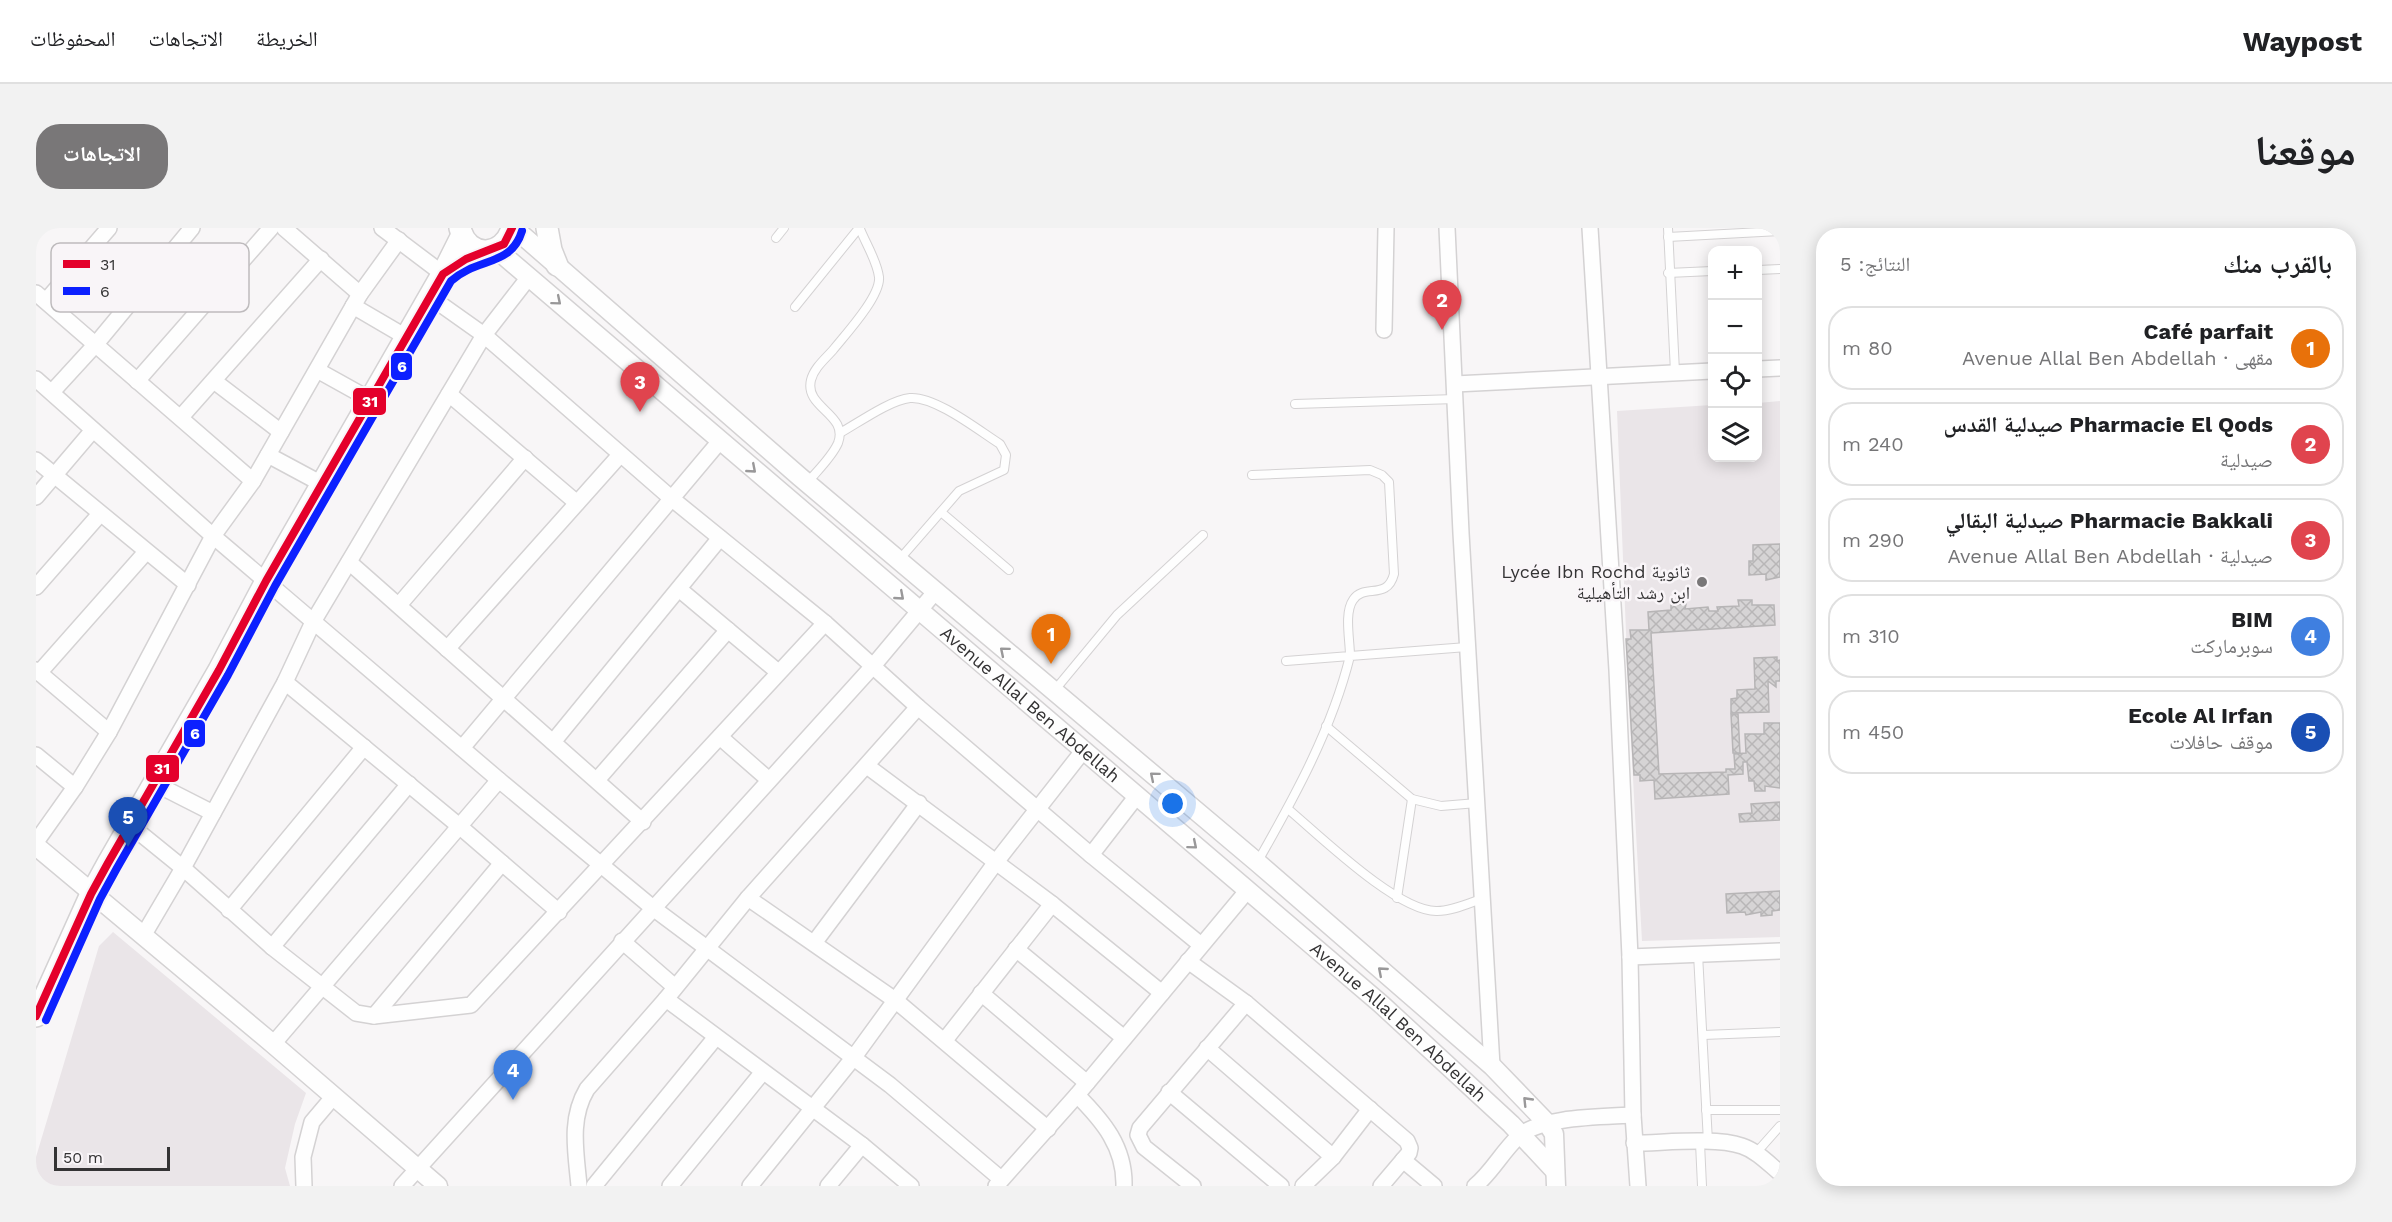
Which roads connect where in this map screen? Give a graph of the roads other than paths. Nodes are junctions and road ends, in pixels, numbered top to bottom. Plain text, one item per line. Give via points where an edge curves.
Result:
1 (109, 228) edge
2 (192, 228) edge
3 (271, 228) edge
4 (284, 228) edge
5 (382, 228) edge
6 (513, 228) edge
7 (547, 228) edge
8 (784, 228) edge
9 (1386, 228) edge
10 (1447, 228) edge
11 (1590, 228) edge
12 (860, 229) edge
13 (461, 231) edge
14 (1736, 231) edge
15 (1780, 231) edge
16 (1668, 232) edge
17 (776, 238) dead end
18 (399, 240) junction
19 (94, 243) edge
20 (180, 243) edge
21 (489, 250) junction
22 (249, 253) edge
23 (321, 260) junction
24 (557, 265) junction
25 (1780, 269) edge
26 (1762, 270) edge
27 (1708, 271) edge
28 (443, 273) junction
29 (1668, 273) junction
30 (529, 278) junction
31 (429, 296) junction
32 (357, 300) junction
33 (795, 307) dead end
34 (59, 312) edge
35 (122, 312) edge
36 (198, 312) edge
37 (1384, 330) dead end
38 (484, 335) junction
39 (406, 337) junction
40 (96, 344) junction
41 (1780, 368) edge
42 (1762, 369) edge
43 (317, 370) junction
44 (1708, 371) edge
45 (1675, 372) junction
46 (1600, 375) junction
47 (36, 379) edge
48 (138, 381) junction
49 (214, 381) junction
50 (1455, 391) junction
51 (51, 392) junction
52 (449, 394) junction
53 (371, 400) junction
54 (1295, 404) dead end
55 (181, 417) junction
56 (93, 430) junction
57 (281, 432) junction
58 (840, 433) junction
59 (720, 441) junction
60 (268, 455) junction
61 (621, 455) junction
62 (525, 459) junction
63 (36, 460) edge
64 (54, 476) junction
65 (1252, 476) dead end
66 (253, 481) junction
67 (807, 483) junction
68 (322, 484) junction
69 (36, 497) edge
70 (671, 498) junction
71 (577, 504) junction
72 (941, 512) junction
73 (100, 514) junction
74 (1203, 535) dead end
75 (213, 536) junction
76 (720, 538) junction
77 (146, 552) junction
78 (898, 561) junction
79 (349, 562) junction
80 (1009, 570) dead end
81 (266, 581) junction
82 (188, 585) junction
83 (36, 587) edge
84 (679, 589) junction
85 (935, 592) junction
86 (399, 605) junction
87 (920, 612) junction
88 (313, 622) junction
89 (825, 623) junction
90 (728, 630) junction
91 (1467, 647) junction
92 (447, 649) junction
93 (1350, 656) junction
94 (1286, 661) dead end
95 (873, 666) junction
96 (38, 672) edge
97 (778, 672) junction
98 (285, 682) junction
99 (1053, 692) junction
100 (503, 699) junction
101 (918, 707) junction
102 (1326, 726) junction
103 (109, 732) junction
104 (720, 737) junction
105 (553, 742) junction
106 (364, 747) junction
107 (462, 748) junction
108 (1083, 751) junction
109 (36, 755) edge
110 (867, 766) junction
111 (498, 780) junction
112 (597, 780) junction
113 (769, 780) junction
114 (154, 783) junction
115 (409, 784) junction
116 (75, 787) junction
117 (1136, 797) junction
118 (1412, 799) junction
119 (919, 803) junction
120 (1477, 803) junction
121 (1037, 809) junction
122 (1288, 809) junction
123 (213, 813) junction
124 (643, 822) junction
125 (130, 825) junction
126 (458, 825) junction
127 (38, 849) edge
128 (1091, 855) junction
129 (996, 862) junction
130 (1258, 862) junction
131 (502, 863) junction
132 (603, 865) junction
133 (183, 868) junction
134 (1247, 891) junction
135 (91, 894) junction
136 (748, 898) junction
137 (1397, 898) junction
138 (1481, 899) junction
139 (1052, 904) junction
140 (653, 908) junction
141 (229, 910) junction
142 (559, 912) junction
143 (143, 936) junction
144 (622, 941) junction
145 (814, 943) junction
146 (1201, 945) junction
147 (272, 947) junction
148 (706, 947) junction
149 (1016, 950) junction
150 (1780, 951) edge
151 (1698, 954) junction
152 (1630, 957) junction
153 (1188, 961) junction
154 (321, 986) junction
155 (675, 987) junction
156 (981, 993) junction
157 (1162, 993) junction
158 (666, 999) junction
159 (895, 1000) junction
160 (1246, 1003) junction
161 (36, 1016) edge
162 (374, 1016) junction
163 (1780, 1032) edge
164 (1702, 1035) junction
165 (716, 1037) junction
166 (1124, 1038) junction
167 (945, 1040) junction
168 (273, 1044) junction
169 (1208, 1048) junction
170 (854, 1057) junction
171 (1492, 1066) junction
172 (762, 1073) junction
173 (1087, 1083) junction
174 (1169, 1092) junction
175 (1077, 1095) junction
176 (334, 1096) junction
177 (812, 1108) junction
178 (1370, 1109) junction
179 (1706, 1110) junction
180 (1780, 1110) edge
181 (1633, 1114) junction
182 (1547, 1122) junction
183 (1780, 1126) edge
184 (1048, 1129) junction
185 (1519, 1135) junction
186 (1634, 1143) junction
187 (1704, 1143) junction
188 (862, 1145) junction
189 (1756, 1153) junction
190 (1333, 1157) junction
191 (1403, 1160) junction
192 (417, 1168) junction
193 (1780, 1173) edge
194 (1555, 1178) edge
195 (999, 1183) edge
196 (1481, 1184) edge
197 (908, 1185) edge
198 (304, 1186) edge
199 (402, 1186) edge
200 (438, 1186) edge
201 (579, 1186) edge
202 (594, 1186) edge
203 (670, 1186) edge
204 (750, 1186) edge
205 (828, 1186) edge
206 (1124, 1186) edge
207 (1193, 1186) edge
208 (1281, 1186) edge
209 (1303, 1186) edge
210 (1381, 1186) edge
211 (1434, 1186) edge
212 (1638, 1186) edge
213 (1702, 1186) edge

1 - 19 street
2 - 20 street
3 - 22 street
4 - 23 street
5 - 18 street
6 - 21 main road via 504,244
6 - 24 street, Avenue Allal Ben Abdellah
7 - 24 main road
8 - 17 lane
9 - 37 street
10 - 50 street
11 - 46 street
12 - 33 lane
12 - 58 lane via 878,272 877,289 810,381 813,398 836,420
13 - 21 main road via 474,248
13 - 28 main road
14 - 15 lane
14 - 16 lane
16 - 29 lane
18 - 28 street
18 - 32 street
21 - 28 main road
21 - 30 street, Avenue Allal Ben Abdellah
23 - 32 street
23 - 49 street
24 - 67 street, Avenue Allal Ben Abdellah
25 - 26 lane
27 - 29 lane
28 - 31 main road
29 - 45 lane
30 - 38 street
30 -> 59 street, Avenue Allal Ben Abdellah
31 - 38 street
31 - 39 main road
32 - 39 street
32 - 43 street
34 - 40 street
35 - 40 street
36 - 48 street
38 - 52 street
38 - 61 street
39 - 53 main road
40 - 48 street
40 - 51 street
41 - 42 street
43 - 53 street
43 - 57 street
44 - 45 street
45 - 46 street
46 - 50 street
46 - 152 street
47 - 51 street
48 - 55 street
49 - 55 street
49 - 57 street
50 - 54 lane
50 - 91 street
51 - 56 street
52 - 62 street
52 - 79 street
53 - 68 main road
55 - 66 street
56 - 64 street
56 - 75 street
57 - 60 street
58 - 67 lane via 834,450
58 - 72 lane via 894,404 919,398 1000,444 1006,455 1004,470 959,491
59 - 70 street
59 -> 87 street, Avenue Allal Ben Abdellah
60 - 66 street
60 - 68 street
61 - 70 street
61 - 71 street
62 - 71 street
62 - 86 street
63 - 64 street
64 - 69 street
64 - 73 street
65 - 93 lane via 1370,470 1389,482 1394,574 1384,589 1361,594 1352,601
66 - 75 street
67 - 78 street, Avenue Allal Ben Abdellah
68 - 81 main road
70 - 76 street
70 - 100 street
71 - 92 street
72 - 78 lane
72 - 80 lane
73 - 77 street
73 - 83 street
74 - 99 lane via 1118,615
75 - 81 street
75 - 82 street
76 - 84 street
76 - 89 street
77 - 82 street
77 - 96 street
78 - 85 street, Avenue Allal Ben Abdellah
79 - 86 street
79 - 88 street
81 - 88 street
81 - 114 main road
82 - 103 street
84 - 90 street
84 - 105 street
85 - 87 street
99 -> 85 street, Avenue Allal Ben Abdellah
86 - 92 street
87 - 95 street
87 - 108 street, Avenue Allal Ben Abdellah
88 - 98 street
88 - 107 street
89 - 95 street
89 - 97 street
90 - 97 street
90 - 112 street
91 - 93 lane
91 - 120 street
92 - 100 street
93 - 94 lane
93 - 102 lane via 1341,694
95 - 101 street
95 - 113 street
96 - 103 street
97 - 104 street
98 - 106 street
98 - 123 street
130 -> 99 street, Avenue Allal Ben Abdellah
100 - 105 street
100 - 107 street
101 - 110 street
101 - 121 street
102 - 118 lane
102 - 122 lane
103 - 116 street
104 - 113 street
104 - 124 street
105 - 112 street
106 - 115 street
106 - 141 street
107 - 111 street
108 - 117 street, Avenue Allal Ben Abdellah
108 - 121 street
109 - 116 street
110 - 119 street
110 - 136 street
111 - 126 street
111 - 132 street
112 - 124 street
113 - 140 street
114 - 123 street
114 - 125 main road
115 - 126 street
115 - 147 street
116 - 127 street
117 - 128 street
117 -> 134 street, Avenue Allal Ben Abdellah
118 - 120 lane via 1441,806
118 - 137 lane
119 - 129 street
119 - 145 street
120 - 138 street
121 - 128 street
121 - 129 street
122 - 130 lane
122 - 137 lane
123 - 133 street
124 - 132 street
125 - 133 street
125 - 135 main road
126 - 131 street
126 - 154 street
127 - 135 street
128 - 146 street
129 - 139 street
129 - 159 street
171 -> 130 street, Avenue Allal Ben Abdellah
131 - 142 street
131 - 162 street
132 - 140 street
132 - 142 street
133 - 141 street
133 - 143 street
134 - 146 street
134 - 185 street, Avenue Allal Ben Abdellah via 1381,1004
135 - 143 street
135 - 161 main road
136 - 145 street
136 - 148 street
137 - 138 lane via 1435,911
138 - 171 street
139 - 149 street
139 - 157 street
140 - 144 street
140 - 148 street
141 - 147 street
142 - 162 street via 471,1005
143 - 168 street
144 - 155 street
144 - 192 street
145 - 159 street
146 - 153 street
147 - 154 street
148 - 155 street
148 - 170 street
149 - 156 street
149 - 166 street
150 - 151 street
151 - 152 street
151 - 164 lane
152 - 181 street
153 - 157 street
153 - 160 street
154 - 162 street via 356,1013
154 - 168 street
155 - 158 street
156 - 167 street
156 - 173 street
157 - 166 street
158 - 165 street
158 - 201 street via 579,1101 575,1130
159 - 167 street
159 - 170 street
160 - 169 street
160 - 178 street
163 - 164 lane
164 - 179 lane
165 - 172 street
165 - 202 street
166 - 173 street
167 - 184 street
168 - 176 street
169 - 174 street
169 - 190 street
170 - 177 street
170 - 195 street
182 -> 171 street, Avenue Allal Ben Abdellah
172 - 177 street
172 - 203 street
173 - 175 street
174 - 207 street via 1142,1124 1138,1135 1144,1147
174 - 208 street
175 - 184 street
175 - 206 street via 1112,1136 1120,1154
176 - 192 street
176 - 198 street via 312,1122 303,1158
177 - 188 street
177 - 204 street
178 - 190 street
178 - 191 street via 1407,1140 1410,1151
179 - 180 lane
179 - 187 lane
181 - 182 street
181 - 186 street
182 - 185 street
182 - 194 street, Avenue Allal Ben Abdellah via 1554,1134
183 - 189 lane
184 - 195 street
185 - 194 street, Avenue Allal Ben Abdellah
185 - 196 street
186 - 187 street
186 - 212 street
187 - 189 street via 1741,1146
187 - 213 lane
188 - 197 street
188 - 205 street
189 - 193 street
190 - 209 street
191 - 210 street
191 - 211 street
192 - 199 street
192 - 200 street

